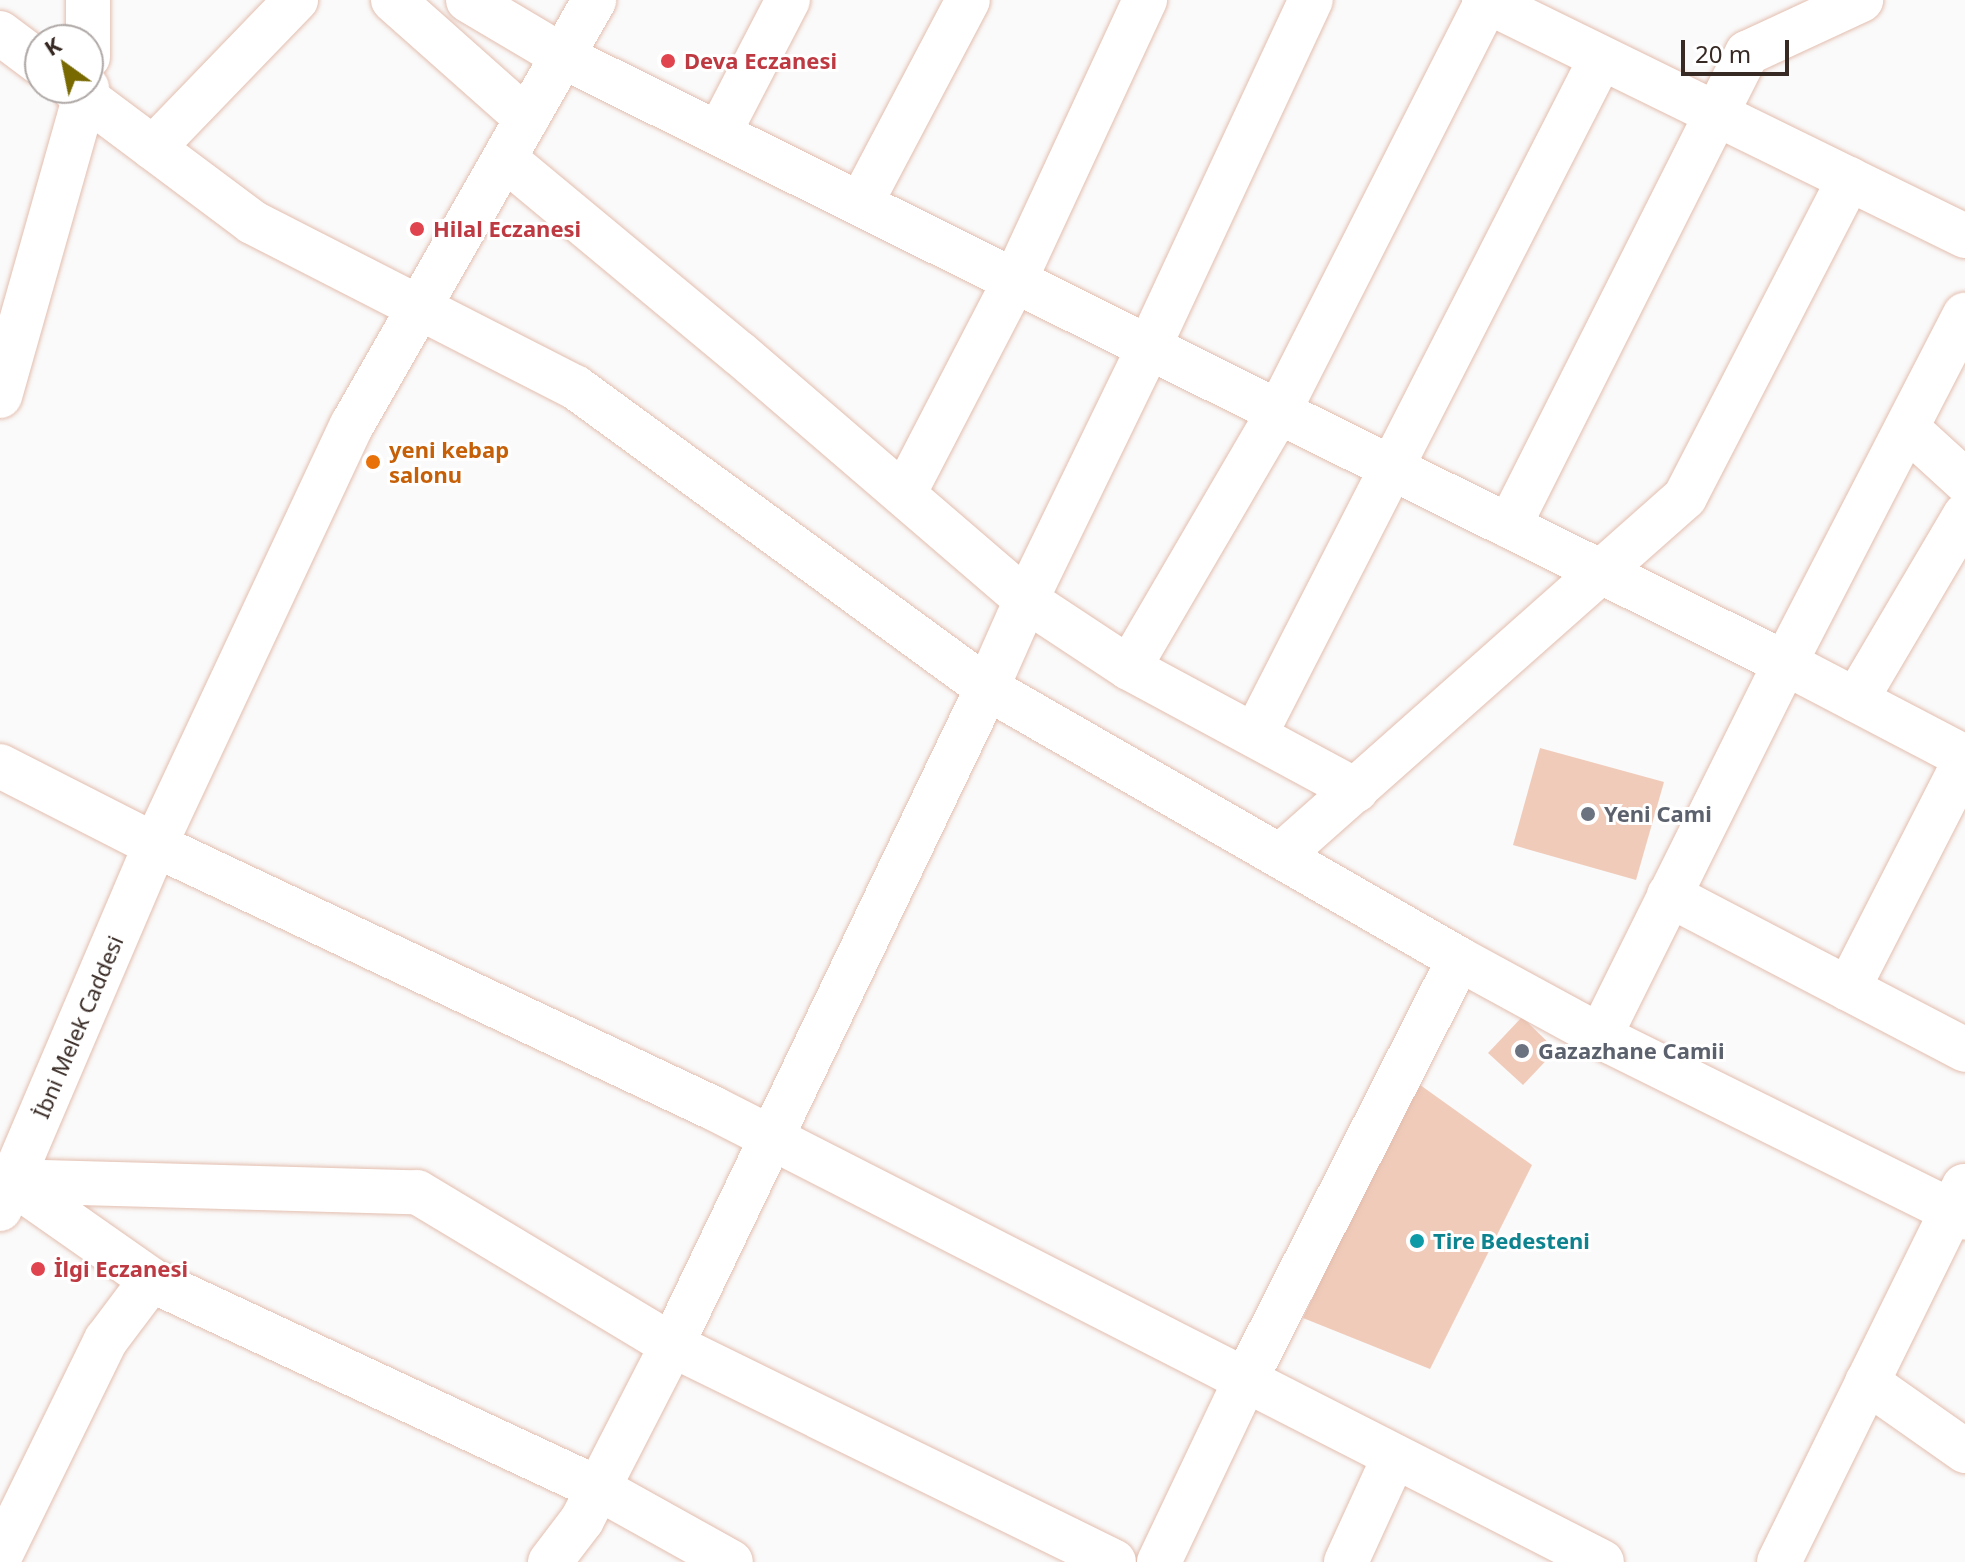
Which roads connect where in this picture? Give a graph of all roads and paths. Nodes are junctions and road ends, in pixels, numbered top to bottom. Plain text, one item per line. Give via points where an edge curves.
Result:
1 (88, 0) edge
2 (296, 0) edge
3 (393, 0) edge
4 (468, 0) edge
5 (594, 0) edge
6 (788, 0) edge
7 (968, 0) edge
8 (1145, 0) edge
9 (1311, 0) edge
10 (1861, 0) edge
11 (1485, 1) edge
12 (87, 24) edge
13 (0, 33) edge
14 (24, 51) edge
15 (564, 57) junction
16 (1601, 58) junction
17 (104, 102) edge
18 (78, 104) edge
19 (1715, 113) junction
20 (527, 119) junction
21 (719, 133) junction
22 (153, 148) junction
23 (505, 159) junction
24 (1849, 179) junction
25 (861, 203) junction
26 (1965, 236) edge
27 (1015, 280) junction
28 (420, 305) junction
29 (1965, 315) edge
30 (1149, 347) junction
31 (0, 396) edge
32 (1279, 411) junction
33 (1907, 428) junction
34 (1393, 468) junction
35 (1965, 481) edge
36 (904, 494) junction
37 (1965, 515) edge
38 (1509, 526) junction
39 (1603, 573) junction
40 (1026, 600) junction
41 (1785, 663) junction
42 (1129, 668) junction
43 (987, 688) junction
44 (1856, 700) junction
45 (1255, 735) junction
46 (1965, 759) edge
47 (0, 766) edge
48 (1356, 790) junction
49 (155, 845) junction
50 (1280, 856) junction
51 (1669, 895) junction
52 (1459, 959) junction
53 (1848, 989) junction
54 (1600, 1036) junction
55 (1965, 1050) edge
56 (771, 1138) junction
57 (4, 1189) edge
58 (1960, 1204) edge
59 (151, 1280) junction
60 (672, 1345) junction
61 (1245, 1381) junction
62 (1867, 1382) junction
63 (1965, 1451) edge
64 (1394, 1457) junction
65 (598, 1488) junction
66 (0, 1556) edge
67 (550, 1562) edge
68 (731, 1562) edge
69 (1114, 1562) edge
70 (1159, 1562) edge
71 (1346, 1562) edge
72 (1602, 1562) edge
73 (1779, 1562) edge

1 - 12 street
2 - 22 street
3 - 20 street
4 - 15 street
5 - 15 street, İbni Melek Caddesi
6 - 21 street
7 - 25 street
8 - 27 street
9 - 30 street
10 - 19 street via 1747,53
11 - 16 street
11 - 32 street
13 - 14 street
15 - 20 street, İbni Melek Caddesi
15 - 21 street
16 - 19 street
16 - 34 street
17 - 22 street
18 - 31 street
19 - 24 street
19 - 38 street
20 - 23 street, İbni Melek Caddesi
21 - 25 street
22 - 28 street via 252,222
23 - 28 street, İbni Melek Caddesi
23 - 36 street
24 - 26 street
24 - 39 street via 1685,497
25 - 27 street
27 - 30 street
27 - 36 street
28 - 43 street via 575,387
28 - 49 street, İbni Melek Caddesi via 352,425
29 - 33 street
30 - 32 street
30 - 40 street
32 - 34 street
32 - 42 street
33 - 35 street
33 - 41 street
34 - 38 street
34 - 45 street
36 - 40 street
37 - 44 street
38 - 39 street
39 - 41 street
39 - 48 street
40 - 42 street
40 - 43 street
41 - 44 street
41 - 51 street
42 - 45 street
43 - 50 street
43 - 56 street
44 - 46 street
45 - 48 street
46 - 53 street
47 - 49 street
48 - 50 street
49 - 56 street
49 - 57 street, İbni Melek Caddesi
50 - 52 street
51 - 53 street
51 - 54 street
52 - 54 street
52 - 61 street
53 - 55 street
54 - 58 street
56 - 60 street
56 - 61 street
57 - 59 street
57 - 60 street via 417,1192
58 - 62 street
59 - 65 street
59 - 66 street via 106,1340
60 - 65 street
60 - 69 street
61 - 64 street
61 - 70 street
62 - 63 street
62 - 73 street
64 - 71 street
64 - 72 street
65 - 67 street
65 - 68 street

